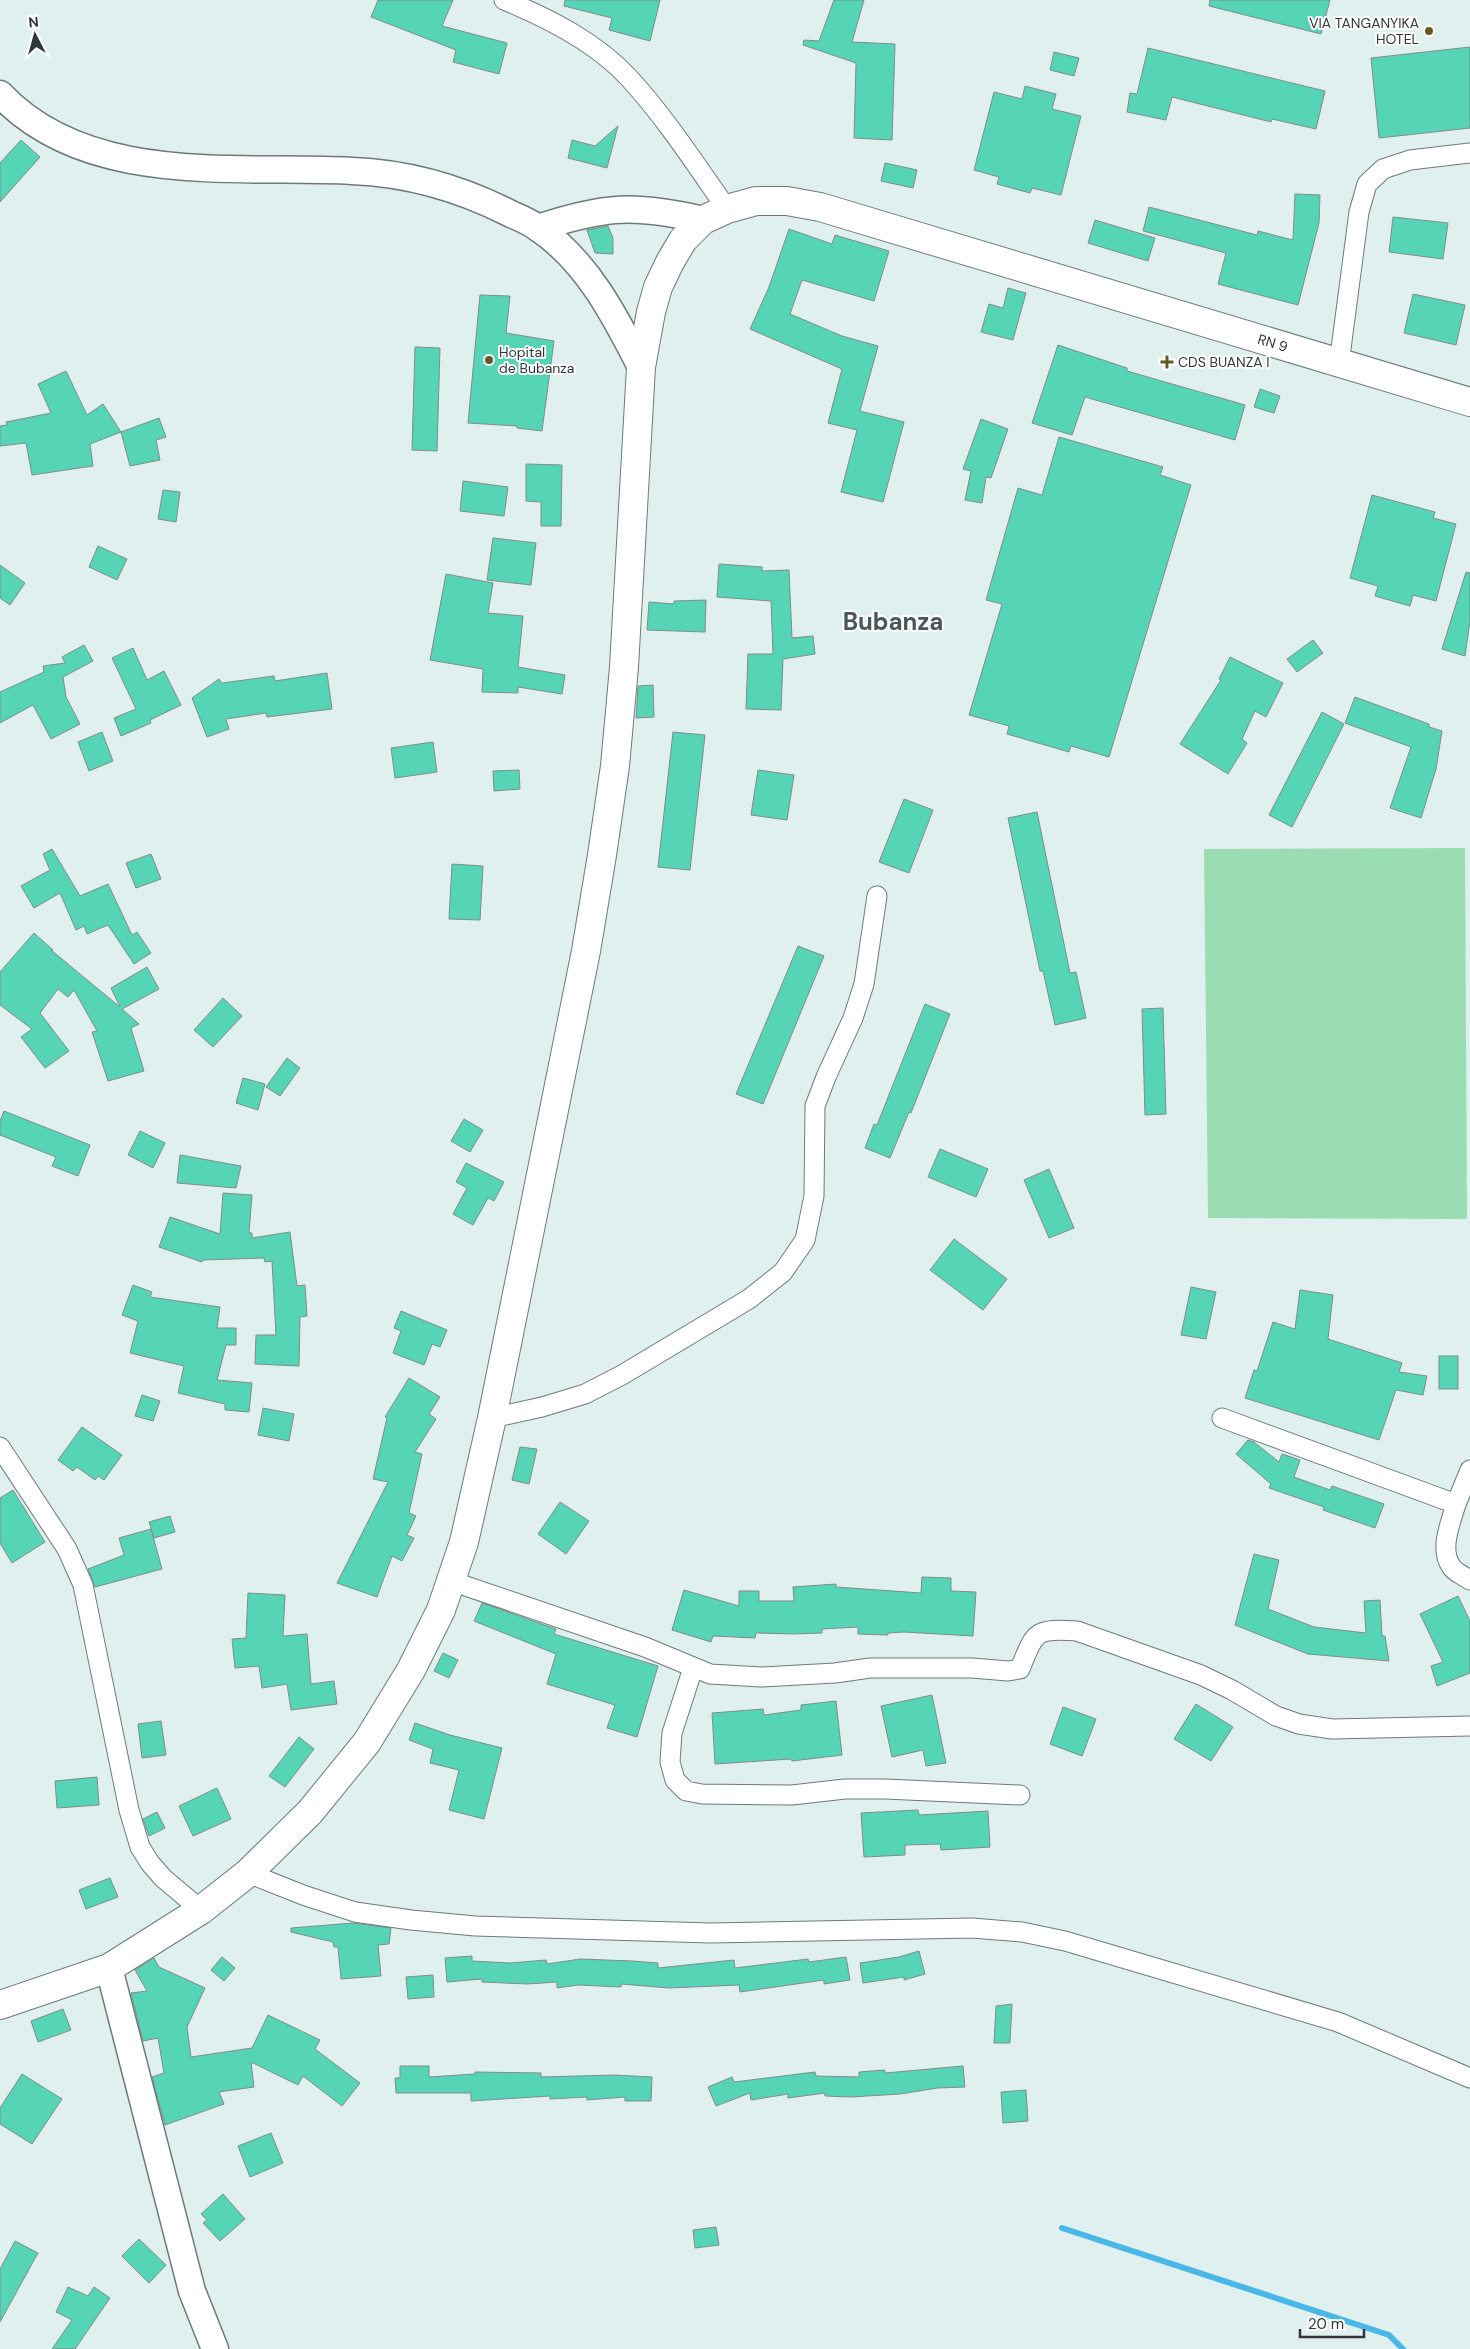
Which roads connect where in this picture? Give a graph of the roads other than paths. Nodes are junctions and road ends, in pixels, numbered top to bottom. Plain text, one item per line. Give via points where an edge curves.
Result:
1 (504, 0) edge
2 (0, 94) edge
3 (1470, 153) edge
4 (727, 208) junction
5 (702, 220) junction
6 (538, 228) junction
7 (1340, 364) junction
8 (641, 366) junction
9 (1470, 402) edge
10 (878, 896) dead end
11 (492, 1418) junction
12 (1222, 1418) dead end
13 (0, 1447) edge
14 (1470, 1470) edge
15 (1456, 1504) junction
16 (1470, 1580) edge
17 (451, 1581) junction
18 (693, 1668) junction
19 (1470, 1726) edge
20 (1020, 1795) dead end
21 (248, 1873) junction
22 (201, 1910) junction
23 (109, 1968) junction
24 (0, 2005) edge
25 (1470, 2078) edge
26 (215, 2349) edge

1 - 4 street via 584,40 628,77
2 - 6 main road via 16,111 63,140 122,159 192,168 353,171 404,176 449,188
3 - 7 street via 1410,160 1383,169 1367,184 1360,212
4 - 5 main road, RN 9
4 - 7 main road, RN 9 / RN 9 via 756,201 787,201 820,207
5 - 6 main road via 665,211 632,208 601,210
5 - 8 main road, RN 9 via 683,240 658,286
6 - 8 main road via 570,257 597,289
7 - 9 main road, RN 9 / RN 9
8 - 11 main road, RN 9 via 616,766 586,951
10 - 11 street via 864,984 815,1106 814,1196 805,1240 783,1272 749,1299 585,1394
11 - 17 main road, RN 9 via 464,1542
12 - 15 street
13 - 22 street via 67,1549 83,1585 127,1802 140,1847 163,1878
14 - 15 street
15 - 16 street via 1448,1537 1447,1559 1452,1568
17 - 18 street via 645,1646
17 - 21 main road, RN 9 via 411,1670 367,1742 310,1812
18 - 19 street via 710,1674 761,1677 870,1668 1008,1671 1020,1669 1032,1638 1044,1631 1077,1631 1200,1675 1276,1716 1299,1724 1332,1729
18 - 20 street via 672,1733 670,1762 676,1780 686,1791 702,1794 792,1794 884,1789
21 - 22 main road, RN 9
21 - 25 street via 355,1912 475,1926 710,1933 972,1928 1022,1932 1065,1941 1338,2022
22 - 23 main road, RN 9
23 - 24 main road, RN 9
23 - 26 main road via 187,2274

